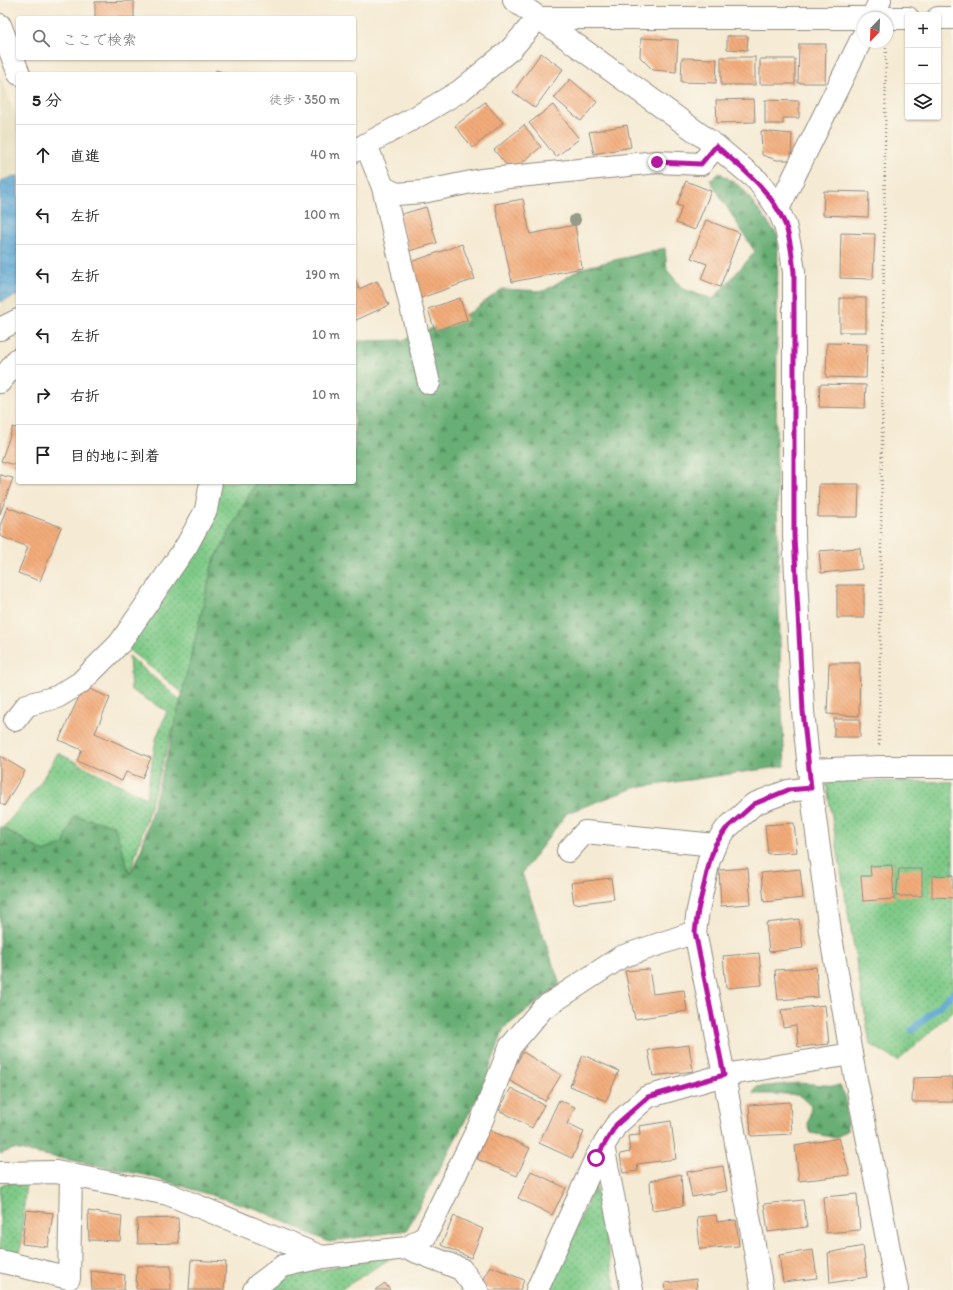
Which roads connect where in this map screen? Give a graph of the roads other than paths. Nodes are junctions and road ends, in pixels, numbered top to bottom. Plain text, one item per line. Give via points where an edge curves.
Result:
1 (514, 0) edge
2 (880, 0) edge
3 (599, 9) edge
4 (875, 12) edge
5 (538, 18) junction
6 (857, 18) edge
7 (893, 18) edge
8 (905, 18) edge
9 (941, 18) edge
10 (953, 18) edge
11 (0, 25) edge
12 (857, 48) edge
13 (18, 72) edge
14 (716, 146) junction
15 (360, 148) edge
16 (383, 187) junction
17 (778, 209) junction
18 (16, 321) edge
19 (0, 329) edge
20 (16, 362) edge
21 (0, 382) edge
22 (429, 383) dead end
23 (211, 484) edge
24 (15, 720) dead end
25 (953, 767) edge
26 (810, 779) junction
27 (715, 845) junction
28 (568, 851) dead end
29 (695, 932) junction
30 (851, 1054) junction
31 (724, 1075) junction
32 (603, 1146) junction
33 (0, 1173) edge
34 (71, 1175) junction
35 (407, 1248) junction
36 (322, 1257) junction
37 (0, 1261) edge
38 (474, 1289) edge
39 (254, 1290) edge
40 (537, 1290) edge
41 (632, 1290) edge
42 (762, 1290) edge
43 (897, 1290) edge

1 - 5 street
2 - 4 street
3 - 5 street
3 - 6 street
5 - 14 street
5 - 15 street via 511,49 460,91
7 - 8 street
9 - 10 street
11 - 13 street
12 - 17 street
14 - 16 street via 701,164 657,162 489,180 423,192 396,194
14 - 17 street via 758,181
15 - 16 street
16 - 22 street
17 - 26 street via 785,225 794,272 794,536 803,711
18 - 19 street
20 - 21 street
23 - 24 street via 206,510 191,538 120,643 80,683 57,697 27,705
25 - 26 street via 878,767
26 - 27 street via 754,804 726,829
26 - 30 street via 830,931
27 - 28 street via 586,832
27 - 29 street via 698,910
29 - 31 street
29 - 35 street via 621,957 542,1009 510,1047 482,1120 426,1237
30 - 31 street
30 - 43 street
31 - 32 street via 648,1097 616,1125
31 - 42 street
32 - 40 street
32 - 41 street
33 - 34 street via 56,1172
34 - 36 street via 168,1194
34 - 37 street via 69,1278
35 - 36 street
35 - 38 street via 461,1269
36 - 39 street via 283,1266

